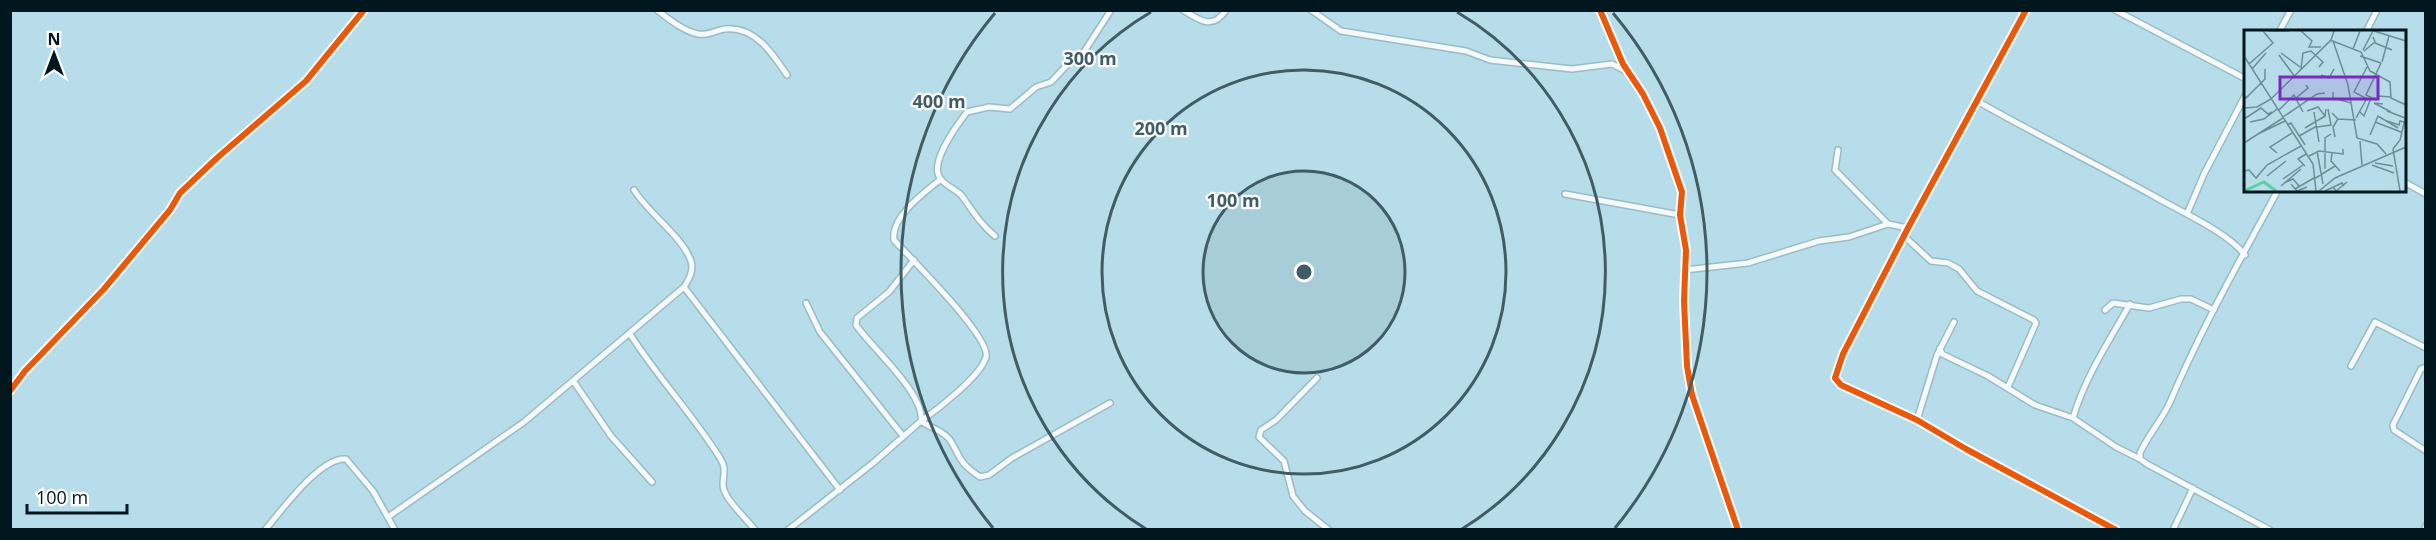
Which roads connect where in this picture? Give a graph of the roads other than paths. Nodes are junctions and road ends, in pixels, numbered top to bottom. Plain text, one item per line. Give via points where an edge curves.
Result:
1 (364, 10) edge
2 (657, 10) edge
3 (1111, 10) edge
4 (1183, 10) edge
5 (1226, 10) edge
6 (1311, 10) edge
7 (1600, 10) edge
8 (2026, 10) edge
9 (2115, 10) edge
10 (2291, 10) edge
11 (2377, 10) edge
12 (2280, 30) edge
13 (2367, 30) edge
14 (1627, 71) junction
15 (787, 75) dead end
16 (2244, 78) edge
17 (2244, 98) edge
18 (1977, 101) junction
19 (1838, 150) dead end
20 (941, 179) junction
21 (2406, 183) edge
22 (634, 190) dead end
23 (2277, 192) edge
24 (1565, 194) dead end
25 (2426, 194) edge
26 (2187, 214) junction
27 (1680, 215) junction
28 (1888, 224) junction
29 (1908, 228) junction
30 (995, 236) dead end
31 (1904, 236) junction
32 (2244, 255) junction
33 (914, 260) junction
34 (1684, 270) junction
35 (684, 287) junction
36 (806, 303) dead end
37 (2130, 304) junction
38 (2105, 310) dead end
39 (2214, 310) junction
40 (1954, 322) dead end
41 (630, 334) junction
42 (1940, 348) junction
43 (2426, 348) edge
44 (2350, 366) dead end
45 (2426, 367) edge
46 (1317, 378) dead end
47 (574, 382) junction
48 (2008, 387) junction
49 (10, 391) edge
50 (1110, 403) dead end
51 (2073, 418) junction
52 (1917, 420) junction
53 (921, 421) junction
54 (903, 436) junction
55 (2426, 451) edge
56 (2140, 459) junction
57 (652, 482) dead end
58 (2193, 488) junction
59 (840, 490) junction
60 (388, 517) junction
61 (2263, 525) junction
62 (265, 530) edge
63 (395, 530) edge
64 (755, 530) edge
65 (788, 530) edge
66 (1329, 530) edge
67 (1738, 530) edge
68 (2116, 530) edge
69 (2173, 530) edge
70 (2255, 530) edge
71 (2270, 530) edge

1 - 49 street via 306,81 185,188 104,289
2 - 15 street via 698,34 739,29 766,45
3 - 20 street via 1080,58 1068,64 1051,82 1036,87 1010,109 989,107 967,112 938,158 936,171
4 - 5 street via 1201,22 1211,23
6 - 14 street via 1341,31 1366,36 1411,40 1501,61 1572,69 1612,64
7 - 14 street
8 - 18 street
9 - 16 street
10 - 12 street
11 - 13 street
14 - 27 street via 1643,94 1666,144 1682,192
17 - 26 street
18 - 26 street
18 - 29 street
19 - 28 street via 1835,170
20 - 30 street via 959,193
20 - 33 street via 900,219 893,232 894,240
21 - 25 street
22 - 35 street via 692,262 691,276
23 - 32 street
24 - 27 street
26 - 32 street via 2234,242
27 - 34 street via 1686,250
28 - 29 street
28 - 34 street via 1748,264
29 - 31 street
31 - 48 street via 1931,261 1959,269 1977,291 2034,320
31 - 52 street via 1843,354 1835,378 1841,385
32 - 39 street
33 - 53 street via 889,292 857,318 856,325 904,382 921,411
33 - 53 street via 987,347 978,371
34 - 67 street via 1684,345 1692,394
35 - 41 street
35 - 59 street
36 - 54 street via 820,333
37 - 38 street via 2113,303
37 - 39 street via 2150,308 2191,299
37 - 51 street via 2103,348
39 - 56 street via 2170,403 2143,446
40 - 42 street
41 - 47 street
41 - 64 street via 723,462 726,493
42 - 48 street via 1942,354
42 - 52 street
43 - 44 street via 2375,322
45 - 55 street via 2421,369 2393,425 2394,430
46 - 66 street via 1258,437 1284,461 1293,496
47 - 57 street via 611,436
47 - 60 street via 524,422
48 - 51 street via 2035,405
50 - 53 street via 980,477 965,467 942,432
51 - 56 street
52 - 68 street
53 - 54 street
54 - 59 street
56 - 58 street
58 - 61 street
58 - 69 street
59 - 65 street
60 - 62 street via 373,491 346,459 338,458 322,467
60 - 63 street
61 - 70 street
61 - 71 street

